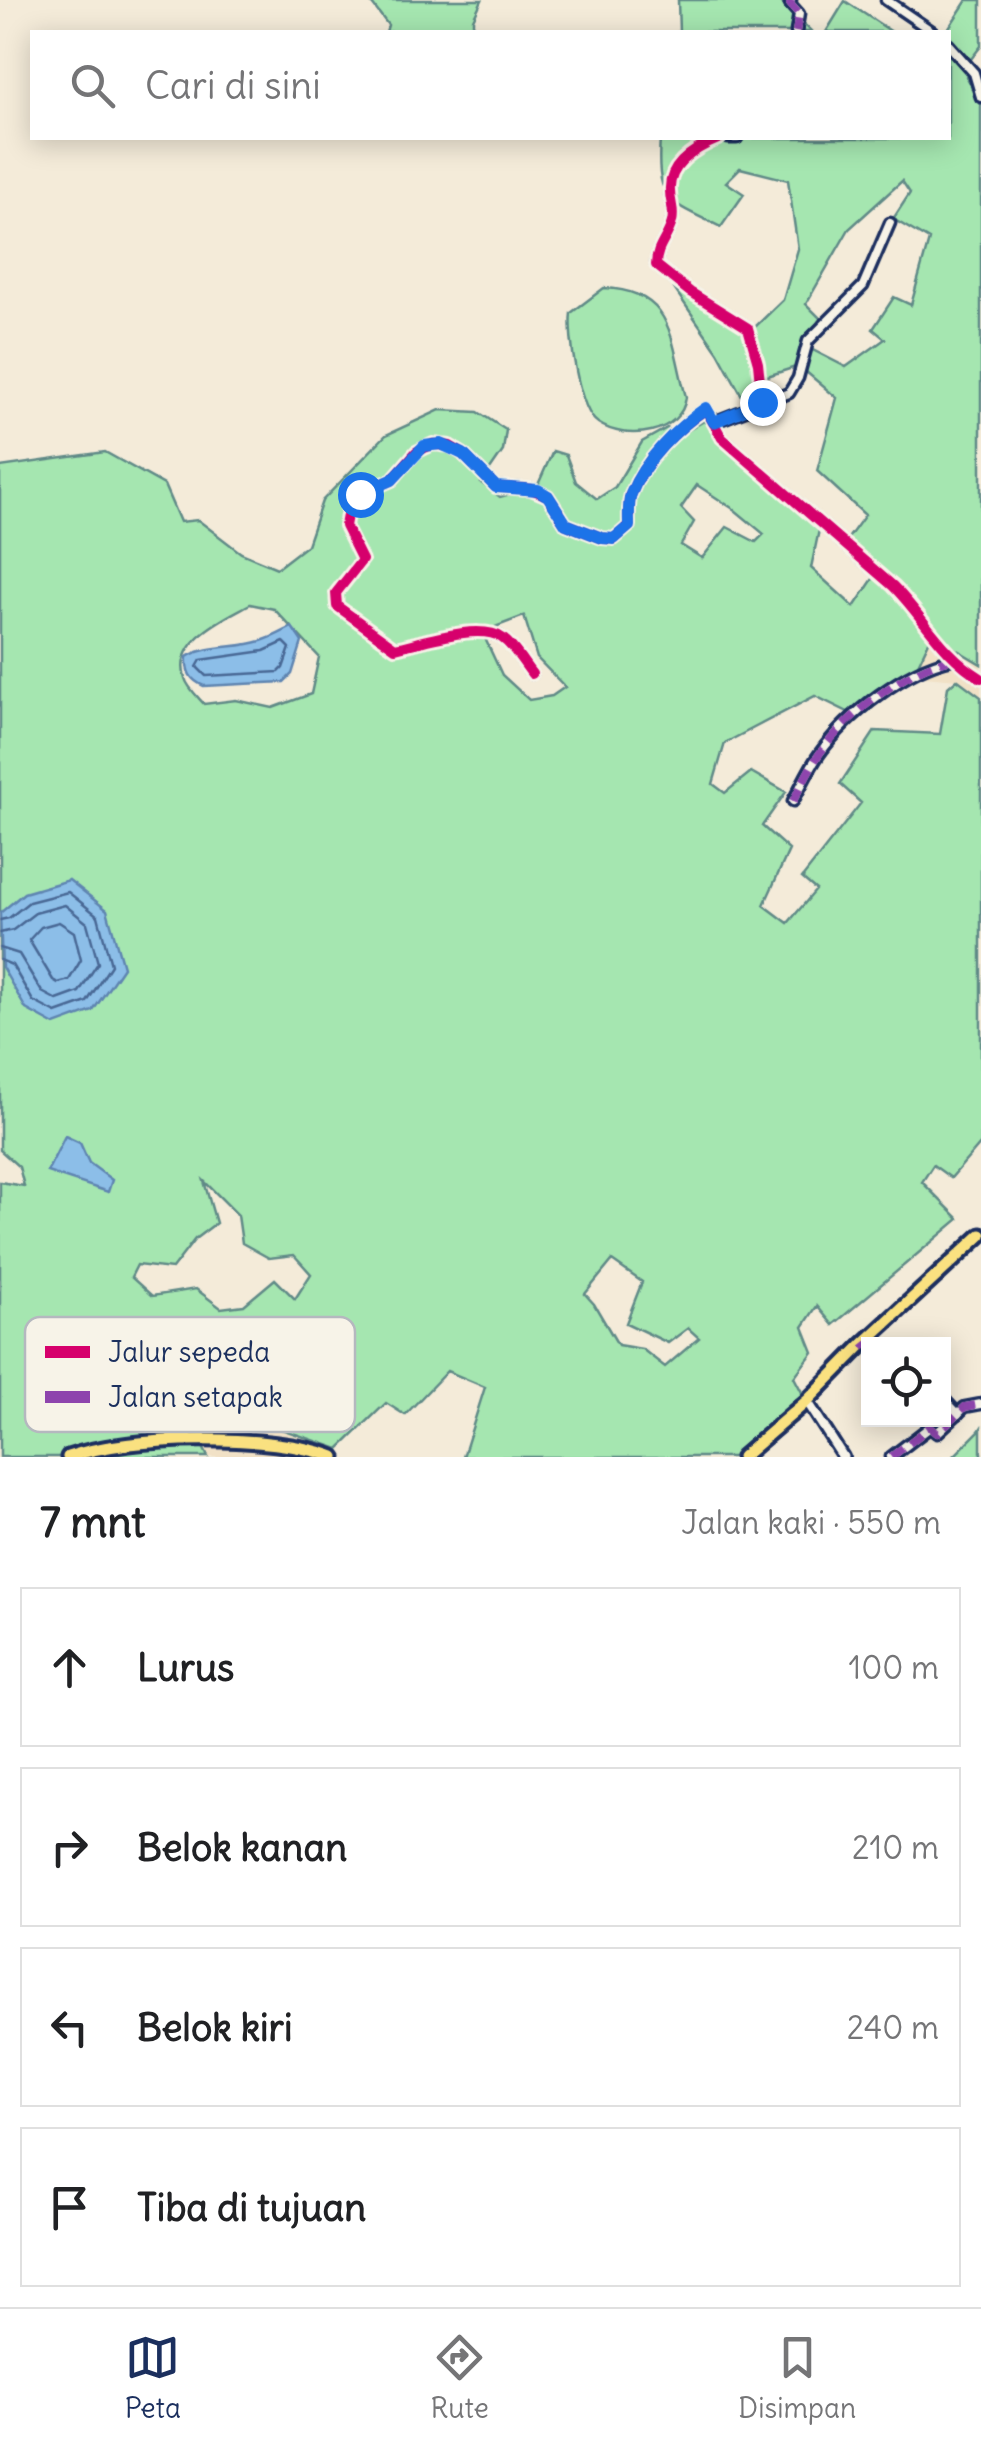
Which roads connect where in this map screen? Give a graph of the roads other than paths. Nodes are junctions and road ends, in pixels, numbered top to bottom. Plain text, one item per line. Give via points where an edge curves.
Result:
1 (791, 0) edge
2 (886, 0) edge
3 (796, 30) edge
4 (929, 30) edge
5 (951, 47) edge
6 (981, 97) edge
7 (715, 140) edge
8 (890, 222) dead end
9 (762, 402) junction
10 (714, 422) junction
11 (952, 659) junction
12 (532, 674) dead end
13 (981, 678) edge
14 (793, 801) dead end
15 (981, 1234) edge
16 (874, 1337) edge
17 (861, 1350) edge
18 (807, 1401) junction
19 (981, 1404) edge
20 (951, 1406) edge
21 (958, 1414) junction
22 (68, 1457) edge
23 (334, 1457) edge
24 (742, 1457) edge
25 (843, 1457) edge
26 (891, 1457) edge

1 - 3 street via 799,14
2 - 4 street
5 - 6 street via 974,74
7 - 9 street via 695,148 670,176 675,210 656,265 748,328
8 - 9 street via 863,286 808,341 792,388
9 - 10 street
10 - 11 street via 730,446 893,586
10 - 12 street via 706,408 663,445 632,492 629,526 614,539 566,524 538,490 496,487 463,454 441,444 424,446 392,480 349,504 345,526 362,560 336,593 337,606 394,648 452,634 501,636
11 - 13 street
11 - 14 street via 881,693 824,748
15 - 16 main road
17 - 18 main road
18 - 24 main road
18 - 25 street
19 - 21 street
20 - 21 street
21 - 26 street via 938,1433 930,1427
22 - 23 main road via 126,1443 196,1441 283,1445

